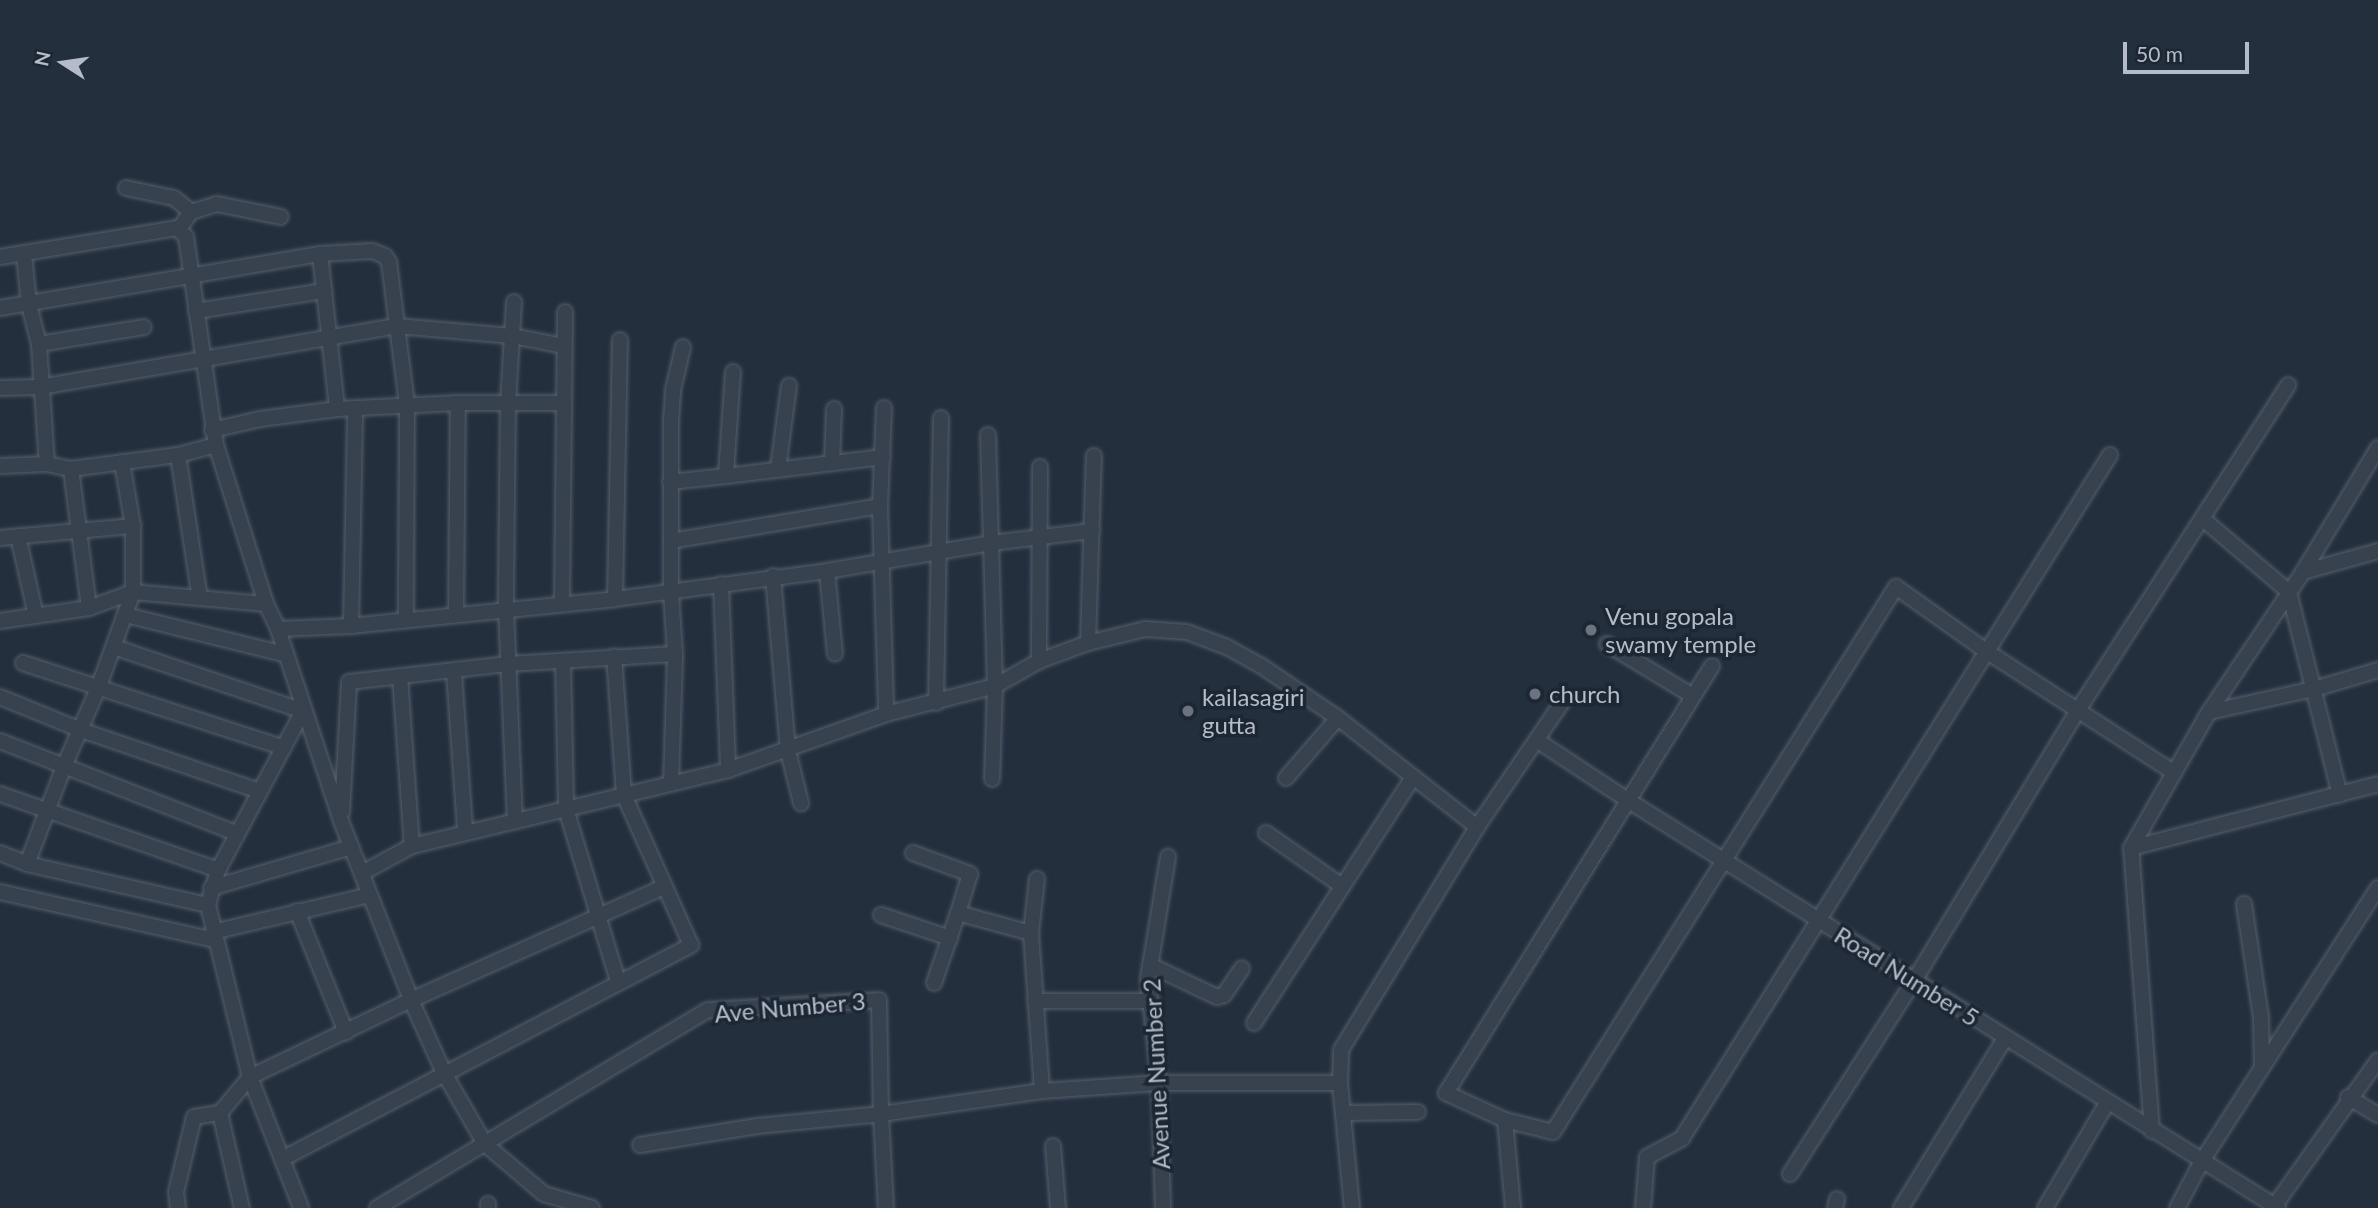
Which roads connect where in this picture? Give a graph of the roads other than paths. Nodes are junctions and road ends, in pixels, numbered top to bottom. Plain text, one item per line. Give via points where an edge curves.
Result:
1 (126, 188) dead end
2 (191, 212) junction
3 (281, 217) dead end
4 (179, 229) junction
5 (24, 254) junction
6 (320, 254) junction
7 (0, 257) edge
8 (191, 273) junction
9 (324, 291) junction
10 (514, 302) dead end
11 (29, 305) junction
12 (0, 308) edge
13 (196, 311) junction
14 (565, 312) dead end
15 (397, 326) junction
16 (144, 327) dead end
17 (512, 336) junction
18 (329, 339) junction
19 (620, 340) dead end
20 (39, 344) junction
21 (564, 346) junction
22 (683, 347) dead end
23 (202, 359) junction
24 (733, 372) dead end
25 (2288, 385) dead end
26 (789, 386) dead end
27 (40, 387) junction
28 (0, 388) edge
29 (508, 402) junction
30 (458, 403) junction
31 (564, 403) junction
32 (407, 405) junction
33 (884, 408) dead end
34 (337, 409) junction
35 (355, 409) junction
36 (834, 409) dead end
37 (941, 418) dead end
38 (988, 435) dead end
39 (214, 438) junction
40 (2378, 448) edge
41 (178, 455) junction
42 (2110, 455) dead end
43 (1094, 456) dead end
44 (883, 457) junction
45 (122, 462) junction
46 (832, 463) junction
47 (47, 464) junction
48 (0, 466) edge
49 (1040, 467) dead end
50 (71, 469) junction
51 (779, 469) junction
52 (726, 476) junction
53 (670, 482) junction
54 (880, 506) junction
55 (2203, 519) junction
56 (133, 526) junction
57 (78, 531) junction
58 (1092, 531) junction
59 (18, 536) junction
60 (0, 538) edge
61 (1041, 538) junction
62 (671, 541) junction
63 (991, 543) junction
64 (2378, 551) edge
65 (937, 552) junction
66 (883, 561) junction
67 (827, 571) junction
68 (2302, 572) junction
69 (773, 576) junction
70 (721, 584) junction
71 (133, 592) junction
72 (671, 592) junction
73 (2289, 592) junction
74 (200, 598) junction
75 (615, 599) junction
76 (562, 603) junction
77 (266, 604) junction
78 (89, 608) junction
79 (506, 608) junction
80 (456, 614) junction
81 (126, 615) junction
82 (36, 616) junction
83 (406, 620) junction
84 (0, 621) edge
85 (351, 626) junction
86 (278, 629) junction
87 (1088, 643) junction
88 (1607, 644) dead end
89 (114, 647) junction
90 (1986, 651) junction
91 (284, 654) junction
92 (675, 654) junction
93 (835, 654) dead end
94 (614, 656) junction
95 (563, 661) junction
96 (1039, 662) junction
97 (23, 663) dead end
98 (508, 664) junction
99 (1712, 666) dead end
100 (2378, 670) edge
101 (454, 672) junction
102 (400, 676) junction
103 (99, 686) junction
104 (995, 686) junction
105 (2314, 689) junction
106 (1693, 696) junction
107 (0, 697) edge
108 (1565, 698) dead end
109 (936, 703) junction
110 (2078, 710) junction
111 (303, 711) junction
112 (2209, 712) junction
113 (886, 714) junction
114 (1338, 718) junction
115 (80, 730) junction
116 (0, 741) edge
117 (1538, 741) junction
118 (284, 748) junction
119 (788, 751) junction
120 (65, 764) junction
121 (728, 770) junction
122 (2173, 772) junction
123 (1413, 777) junction
124 (1286, 778) dead end
125 (992, 779) dead end
126 (671, 784) junction
127 (2378, 784) edge
128 (260, 791) junction
129 (0, 794) edge
130 (624, 795) junction
131 (2340, 795) junction
132 (1629, 802) junction
133 (801, 803) dead end
134 (566, 809) junction
135 (48, 811) junction
136 (515, 820) junction
137 (341, 821) junction
138 (1477, 827) junction
139 (465, 831) junction
140 (236, 834) junction
141 (1266, 834) dead end
142 (412, 845) junction
143 (351, 847) junction
144 (2131, 848) junction
145 (0, 853) edge
146 (913, 853) dead end
147 (1168, 857) dead end
148 (1723, 860) junction
149 (27, 864) junction
150 (218, 870) junction
151 (362, 873) junction
152 (1037, 879) dead end
153 (1342, 886) junction
154 (664, 887) junction
155 (211, 888) junction
156 (2378, 888) edge
157 (0, 892) edge
158 (370, 895) junction
159 (2244, 904) dead end
160 (208, 905) junction
161 (297, 911) junction
162 (958, 913) junction
163 (881, 915) dead end
164 (598, 916) junction
165 (1818, 921) junction
166 (1031, 933) junction
167 (214, 936) junction
168 (950, 938) junction
169 (1150, 965) junction
170 (1242, 968) dead end
171 (618, 981) junction
172 (1914, 981) junction
173 (934, 983) dead end
174 (411, 1000) junction
175 (1035, 1000) junction
176 (1150, 1001) junction
177 (1254, 1023) dead end
178 (346, 1032) junction
179 (2005, 1038) junction
180 (2378, 1060) edge
181 (2262, 1067) junction
182 (444, 1073) junction
183 (250, 1077) junction
184 (1159, 1083) junction
185 (1340, 1083) junction
186 (1042, 1091) junction
187 (2348, 1097) junction
188 (2107, 1103) junction
189 (1418, 1112) dead end
190 (220, 1113) junction
191 (1343, 1113) junction
192 (881, 1114) junction
193 (2378, 1115) edge
194 (1505, 1127) junction
195 (2152, 1131) junction
196 (485, 1144) junction
197 (640, 1145) dead end
198 (1053, 1146) dead end
199 (282, 1159) junction
200 (2202, 1161) junction
201 (1790, 1174) dead end
202 (543, 1201) edge
203 (2275, 1207) edge
204 (178, 1208) edge
205 (243, 1208) edge
206 (301, 1208) edge
207 (377, 1208) edge
208 (592, 1208) edge
209 (886, 1208) edge
210 (1058, 1208) edge
211 (1163, 1208) edge
212 (1352, 1208) edge
213 (1513, 1208) edge
214 (1643, 1208) edge
215 (1900, 1208) edge
216 (2045, 1208) edge
217 (2176, 1208) edge

1 - 2 street via 174,198
2 - 3 street via 217,204
2 - 4 street
4 - 5 street
4 - 8 street via 186,237
5 - 7 street
5 - 11 street
6 - 8 street
6 - 9 street
6 - 15 street via 372,251 385,256
8 - 11 street
8 - 13 street
9 - 13 street
9 - 18 street
10 - 17 street
11 - 12 street
11 - 20 street
13 - 23 street
14 - 21 street
15 - 17 street
15 - 18 street
15 - 32 street
16 - 20 street
17 - 21 street
17 - 29 street
18 - 23 street
18 - 34 street
19 - 75 street
20 - 27 street
21 - 31 street
22 - 53 street via 673,390
23 - 27 street
23 - 39 street
24 - 52 street
25 - 55 street
26 - 51 street
27 - 28 street
27 - 47 street
29 - 30 street
29 - 31 street
29 - 79 street
30 - 32 street
30 - 80 street
31 - 76 street
32 - 35 street
32 - 83 street
33 - 44 street
34 - 35 street
34 - 39 street via 260,419
35 - 85 street
36 - 46 street
37 - 65 street
38 - 63 street
39 - 41 street
39 - 77 street
40 - 68 street
41 - 45 street
41 - 74 street
42 - 90 street
43 - 58 street
44 - 46 street
44 - 54 street
45 - 50 street
45 - 56 street
46 - 51 street
47 - 48 street
47 - 50 street
49 - 61 street
50 - 57 street
51 - 52 street
52 - 53 street
53 - 62 street
54 - 62 street
54 - 66 street
55 - 73 street
55 - 110 street
56 - 57 street
56 - 71 street
57 - 59 street
57 - 78 street
58 - 61 street
58 - 87 street
59 - 60 street
59 - 82 street
61 - 63 street
61 - 96 street
62 - 72 street
63 - 65 street
63 - 104 street
64 - 68 street
65 - 66 street
65 - 109 street
66 - 67 street
66 - 113 street
67 - 69 street
67 - 93 street
68 - 73 street
69 - 70 street
69 - 119 street
70 - 72 street
70 - 121 street
71 - 74 street
71 - 78 street
71 - 81 street
72 - 75 street
72 - 92 street
73 - 105 street
73 - 112 street
74 - 77 street
75 - 76 street
76 - 79 street
77 - 86 street
78 - 82 street
79 - 80 street
79 - 98 street
80 - 83 street
81 - 89 street
81 - 91 street
82 - 84 street
83 - 85 street
85 - 86 street
86 - 91 street
87 - 96 street
87 - 114 street via 1145,629 1187,632 1249,659
88 - 106 street
89 - 103 street
89 - 111 street
90 - 110 street
90 - 148 street via 1896,587
90 - 165 street
91 - 111 street
92 - 94 street
92 - 126 street
94 - 95 street
94 - 130 street
95 - 98 street
95 - 134 street
96 - 104 street
97 - 103 street
98 - 101 street
98 - 136 street
99 - 106 street
100 - 105 street
101 - 102 street
101 - 139 street
102 - 137 street via 349,682
102 - 142 street
103 - 115 street
103 - 118 street
104 - 109 street
104 - 125 street
105 - 112 street
105 - 131 street
106 - 132 street
107 - 115 street
108 - 117 street
109 - 113 street
110 - 122 street
110 - 172 street
111 - 118 street
111 - 137 street
112 - 122 street
113 - 119 street
114 - 123 street
114 - 124 street
115 - 120 street
115 - 128 street
116 - 120 street
117 - 132 street, Road Number 5
117 - 138 street
118 - 128 street
119 - 121 street
119 - 133 street
120 - 135 street
120 - 140 street
121 - 126 street
122 - 144 street
123 - 138 street
123 - 153 street
126 - 130 street
127 - 131 street
128 - 140 street
129 - 135 street
130 - 134 street
130 - 154 street
131 - 144 street
132 - 148 street, Road Number 5
132 - 194 street via 1447,1093
134 - 136 street
134 - 164 street
135 - 149 street
135 - 150 street
136 - 139 street
137 - 143 street
138 - 185 street via 1341,1050
139 - 142 street
140 - 150 street
141 - 153 street
142 - 151 street
143 - 151 street
143 - 155 street
144 - 195 street
145 - 149 street
146 - 162 street via 970,874
147 - 169 street, Avenue Number 2
148 - 165 street, Road Number 5
148 - 194 street via 1553,1132
149 - 160 street
150 - 155 street
151 - 158 street
152 - 166 street
153 - 177 street
154 - 164 street
154 - 171 street via 691,945
155 - 160 street
156 - 181 street
157 - 167 street
158 - 161 street
158 - 174 street
159 - 181 street via 2261,1018
160 - 167 street
161 - 167 street
161 - 178 street
162 - 166 street
162 - 168 street
163 - 168 street
164 - 171 street
164 - 174 street
165 - 172 street, Road Number 5
165 - 214 street via 1682,1138 1647,1157
166 - 175 street
167 - 183 street
168 - 173 street
169 - 170 street via 1217,997 1224,995
169 - 176 street, Avenue Number 2
171 - 182 street
172 - 179 street, Road Number 5
172 - 201 street
174 - 178 street
174 - 182 street
175 - 176 street
175 - 186 street
176 - 184 street, Avenue Number 2
178 - 183 street
179 - 188 street, Road Number 5
179 - 215 street
180 - 187 street
181 - 200 street
182 - 196 street
182 - 199 street
183 - 190 street
183 - 199 street
184 - 185 street
184 - 186 street
184 - 211 street, Avenue Number 2
185 - 191 street
186 - 192 street
187 - 193 street
187 - 203 street
188 - 195 street, Road Number 5
188 - 216 street
189 - 191 street
190 - 204 street via 194,1116 176,1192
190 - 205 street
191 - 212 street
192 - 196 street, Ave Number 3 via 879,1000 708,1010
192 - 197 street via 757,1126
192 - 209 street, Ave Number 3
194 - 213 street
195 - 200 street, Road Number 5
196 - 202 street
196 - 207 street, Ave Number 3
198 - 210 street
199 - 206 street
200 - 203 street, Road Number 5
200 - 217 street
202 - 208 street

